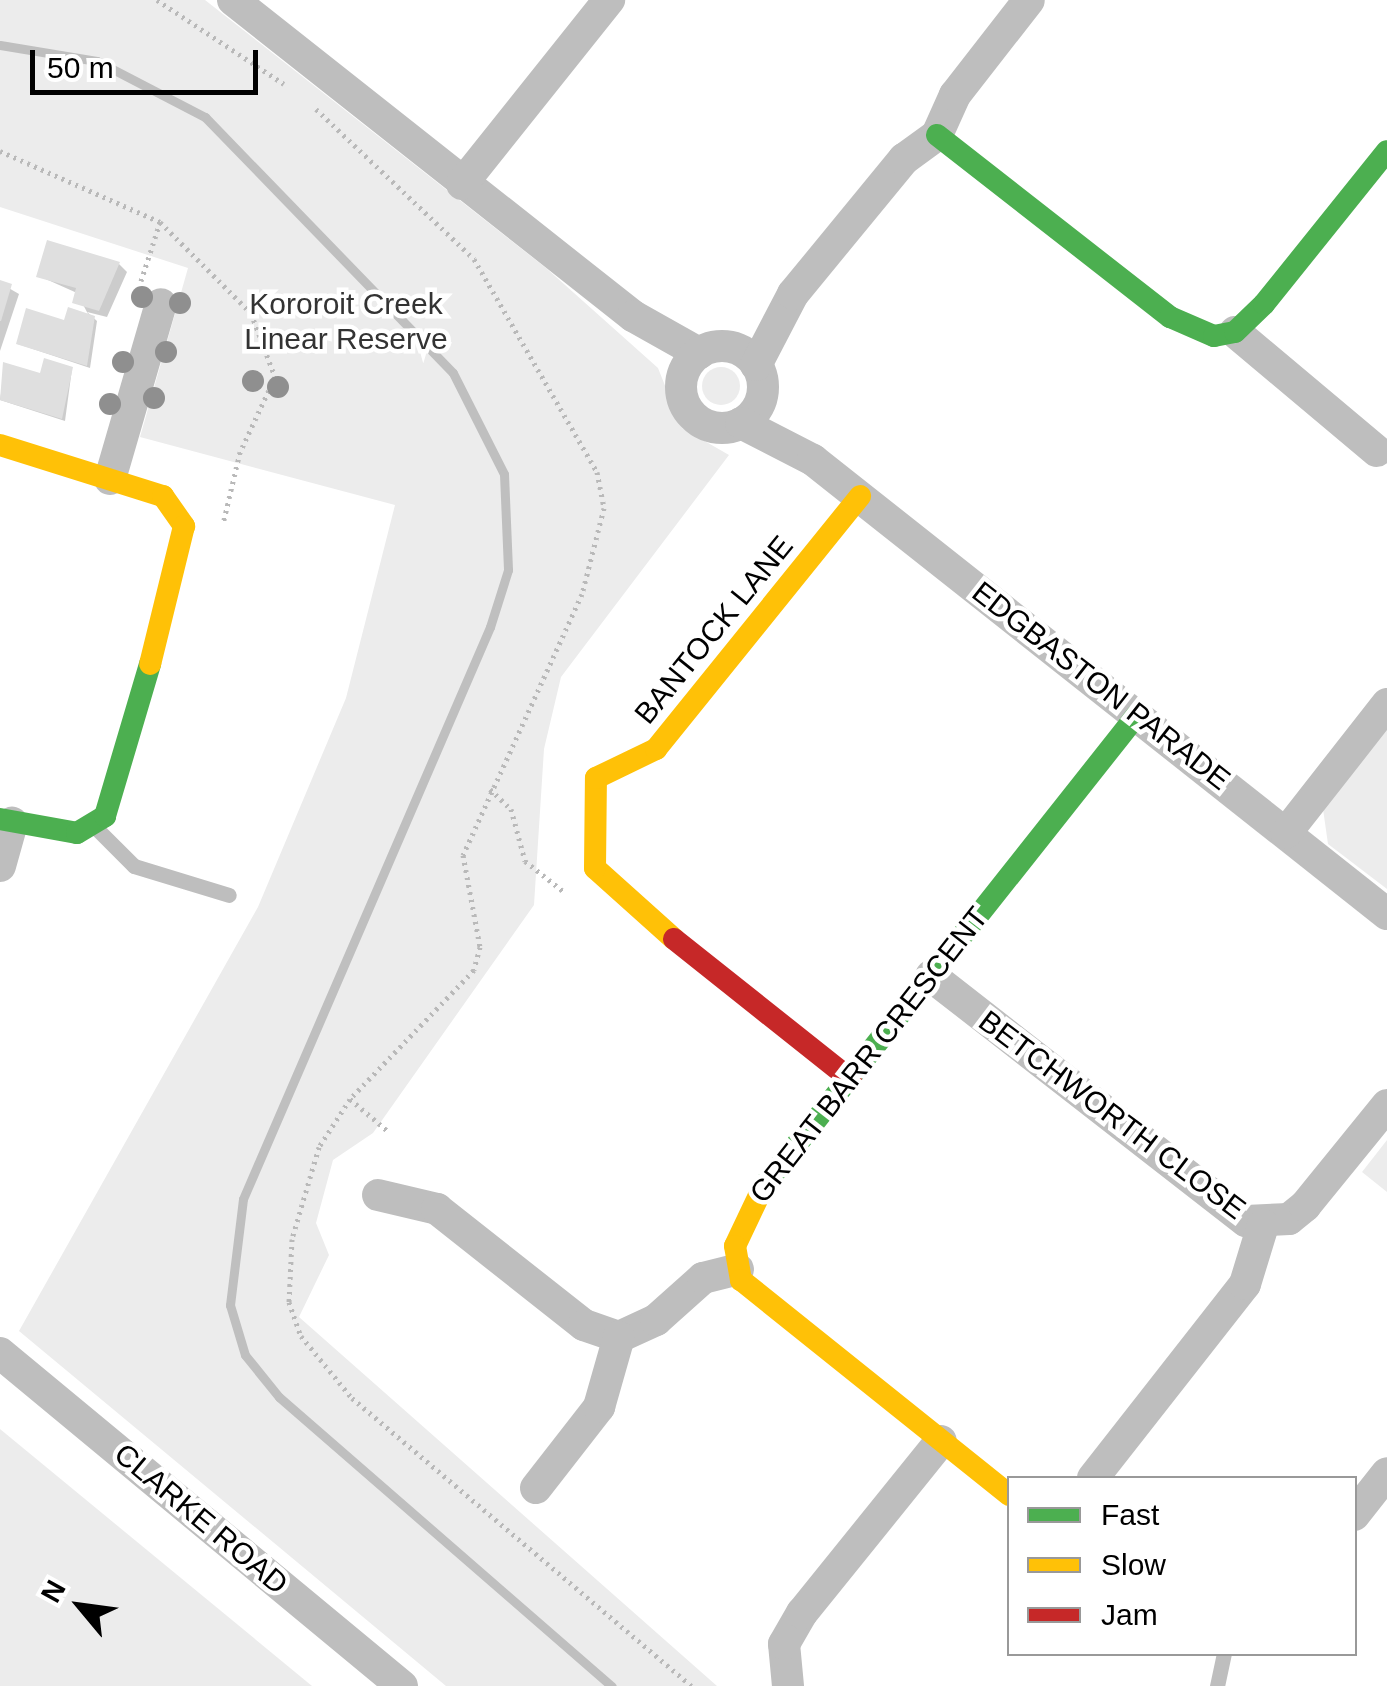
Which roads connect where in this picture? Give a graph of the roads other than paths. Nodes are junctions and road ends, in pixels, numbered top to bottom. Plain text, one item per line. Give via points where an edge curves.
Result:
1 (233, 0) edge
2 (610, 0) edge
3 (1029, 0) edge
4 (938, 135) junction
5 (1387, 151) edge
6 (462, 184) junction
7 (793, 294) junction
8 (150, 296) road end
9 (1235, 332) junction
10 (703, 358) junction
11 (759, 380) junction
12 (742, 423) junction
13 (0, 445) edge
14 (1377, 452) dead end
15 (813, 460) junction
16 (110, 479) junction
17 (860, 496) junction
18 (1387, 704) edge
19 (1137, 715) junction
20 (6, 821) edge
21 (95, 827) junction
22 (1286, 832) junction
23 (0, 866) edge
24 (229, 895) dead end
25 (1387, 914) edge
26 (931, 976) junction
27 (851, 1080) junction
28 (1383, 1117) edge
29 (378, 1195) dead end
30 (1263, 1225) junction
31 (738, 1269) junction
32 (619, 1337) junction
33 (0, 1353) edge
34 (941, 1441) junction
35 (1387, 1473) edge
36 (1095, 1476) edge
37 (536, 1488) dead end
38 (1007, 1493) edge
39 (1357, 1511) edge
40 (1224, 1656) edge
41 (402, 1686) edge
42 (788, 1686) edge
43 (1217, 1686) edge

1 - 6 street
2 - 6 street
3 - 4 street via 955,95
4 - 7 street via 904,159
4 - 9 street via 1186,328
5 - 9 street
6 - 10 street via 633,316
7 - 10 street
7 - 11 street
8 - 16 street
9 - 14 street
10 - 11 street, EDGBASTON PARADE
10 - 12 street via 695,419 718,428
11 - 12 street
11 - 15 street, EDGBASTON PARADE
12 - 15 street, EDGBASTON PARADE
13 - 16 street
15 - 17 street, EDGBASTON PARADE
16 - 21 street via 175,506 185,546 115,798
17 - 19 street, EDGBASTON PARADE
17 - 27 street, BANTOCK LANE via 656,749 596,778 592,852 614,892
18 - 22 street
19 - 22 street, EDGBASTON PARADE
19 - 26 street, GREAT BARR CRESCENT
20 - 21 street via 57,833
20 - 23 street
21 - 24 lane via 134,866
22 - 25 street, EDGBASTON PARADE
26 - 27 street, GREAT BARR CRESCENT
26 - 30 street, BETCHWORTH CLOSE via 1226,1211
27 - 31 street, GREAT BARR CRESCENT via 749,1205
28 - 30 street, BETCHWORTH CLOSE via 1306,1206
29 - 32 street via 437,1209 584,1325
30 - 36 street via 1245,1284
31 - 32 street via 703,1278 656,1320
31 - 34 street via 755,1294
32 - 37 street via 599,1407
33 - 41 street, CLARKE ROAD
34 - 38 street
34 - 42 street via 795,1625 781,1666
35 - 39 street
40 - 43 lane

